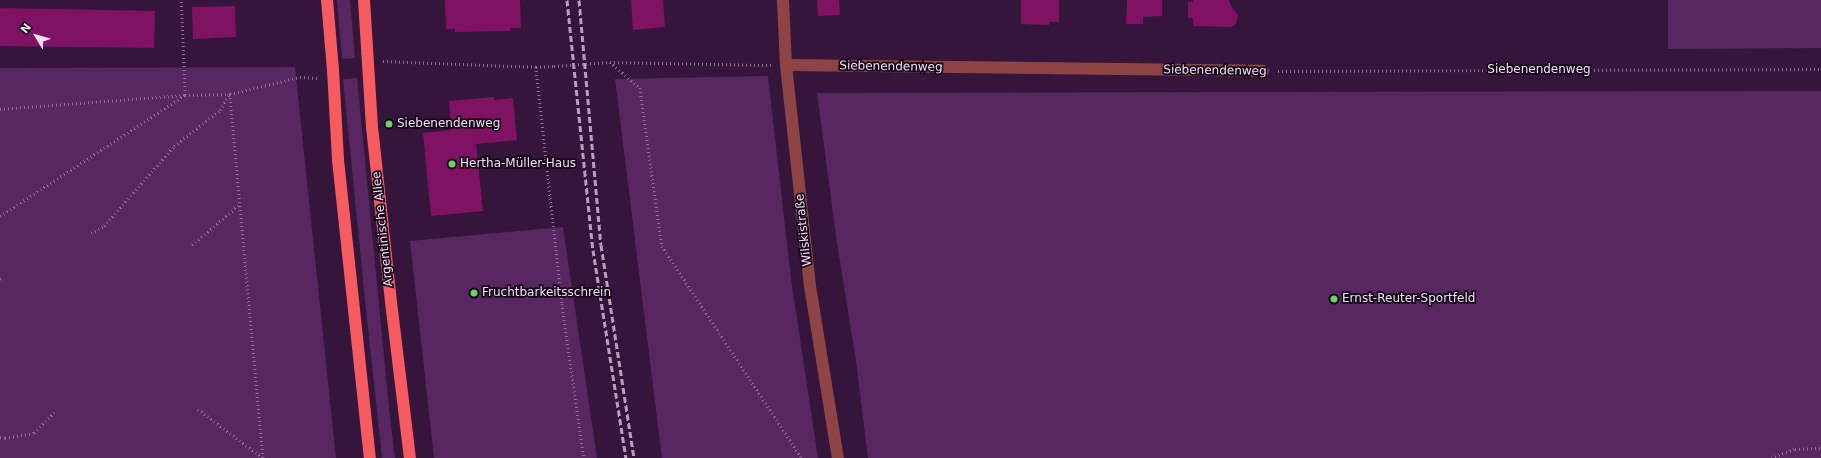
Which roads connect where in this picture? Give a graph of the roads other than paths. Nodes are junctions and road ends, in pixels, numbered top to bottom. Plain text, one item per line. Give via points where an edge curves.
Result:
1 (327, 0) edge
2 (364, 0) edge
3 (783, 0) edge
4 (786, 65) junction
5 (1263, 71) road end
6 (370, 458) edge
7 (410, 458) edge
8 (838, 458) edge

1 - 6 main road via 338,160
2 - 7 main road, Argentinische Allee via 372,127
3 - 4 street, Wilskistraße
4 - 5 street, Siebenendenweg
4 - 8 street, Wilskistraße via 810,286

